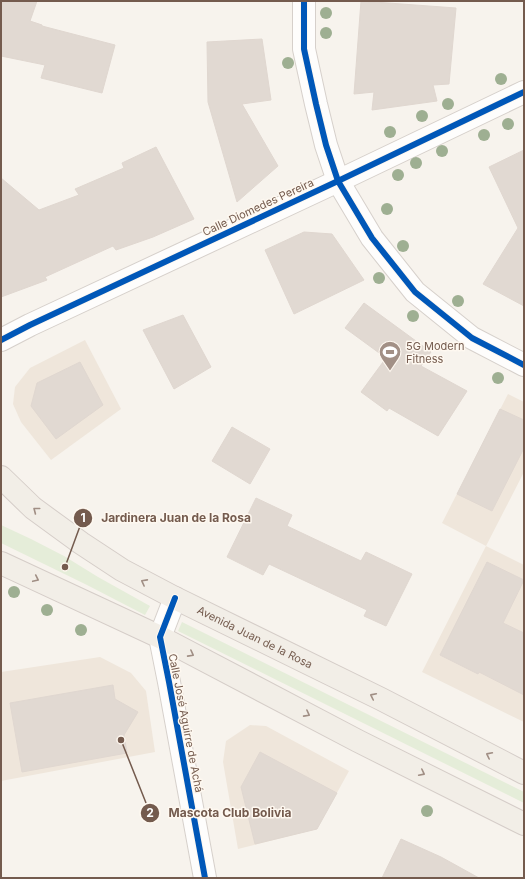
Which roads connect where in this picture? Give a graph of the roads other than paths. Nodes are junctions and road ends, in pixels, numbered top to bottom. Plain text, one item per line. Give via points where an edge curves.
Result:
1 (304, 1) edge
2 (524, 92) edge
3 (338, 181) junction
4 (1, 340) edge
5 (524, 365) edge
6 (1, 477) edge
7 (1, 563) edge
8 (175, 598) junction
9 (160, 637) junction
10 (524, 773) edge
11 (524, 824) edge
12 (205, 878) edge

1 - 3 street via 304,48 326,145
2 - 3 street, Calle Diomedes Pereira
3 - 4 street, Calle Diomedes Pereira
3 - 5 street via 372,238 415,292 472,338
8 -> 6 main road, Avenida Juan de la Rosa via 122,570 81,543 33,508
7 -> 9 main road
8 - 9 street
10 -> 8 main road, Avenida Juan de la Rosa via 381,699
9 -> 11 main road via 358,741
9 - 12 street, Calle José Aguirre de Achá

